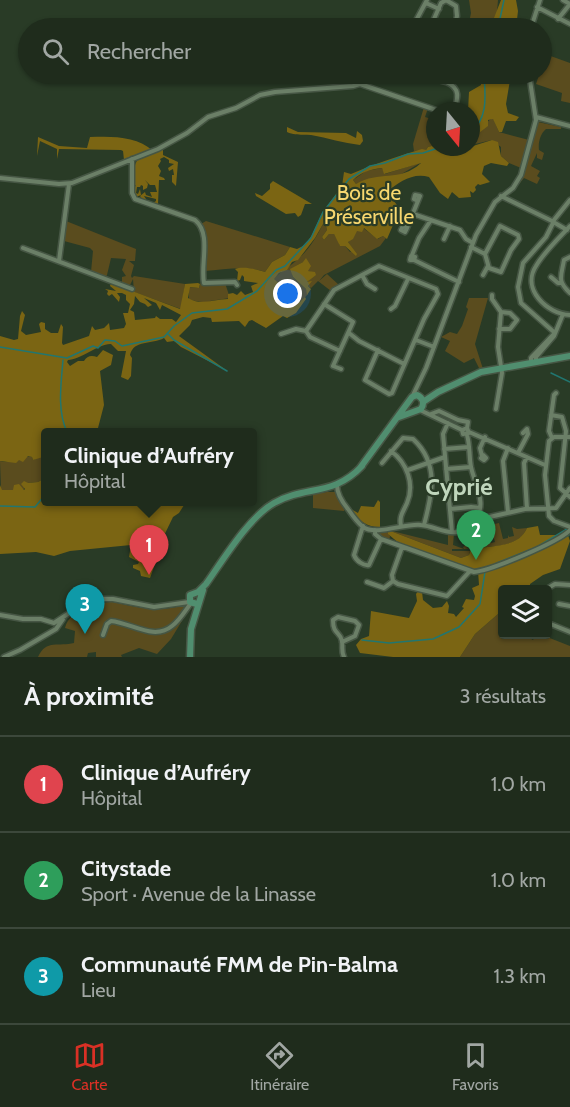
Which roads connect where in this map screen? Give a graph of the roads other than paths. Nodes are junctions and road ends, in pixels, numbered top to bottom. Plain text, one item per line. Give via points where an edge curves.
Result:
1 (562, 0) edge
2 (426, 3) edge
3 (539, 4) edge
4 (570, 4) edge
5 (438, 10) junction
6 (418, 18) edge
7 (434, 18) edge
8 (456, 18) edge
9 (561, 20) junction
10 (570, 24) edge
11 (451, 84) edge
12 (531, 84) edge
13 (362, 85) joint
14 (457, 102) edge
15 (426, 107) edge
16 (536, 120) junction
17 (570, 127) edge
18 (132, 159) junction
19 (0, 178) edge
20 (69, 184) junction
21 (506, 193) junction
22 (501, 196) junction
23 (570, 200) edge
24 (418, 201) dead end
25 (512, 201) junction
26 (413, 214) junction
27 (431, 220) junction
28 (554, 222) junction
29 (450, 226) junction
30 (407, 228) dead end
31 (568, 228) edge
32 (444, 239) dead end
33 (472, 245) junction
34 (23, 248) dead end
35 (485, 254) junction
36 (570, 257) edge
37 (59, 261) junction
38 (488, 266) junction
39 (362, 275) junction
40 (483, 275) dead end
41 (550, 277) dead end
42 (408, 279) junction
43 (459, 282) junction
44 (561, 283) junction
45 (237, 285) dead end
46 (132, 289) dead end
47 (375, 289) dead end
48 (570, 293) edge
49 (492, 295) dead end
50 (324, 304) junction
51 (392, 309) dead end
52 (501, 312) junction
53 (563, 314) junction
54 (570, 315) edge
55 (499, 329) junction
56 (306, 331) junction
57 (349, 333) junction
58 (555, 333) junction
59 (281, 334) dead end
60 (416, 340) junction
61 (434, 347) junction
62 (378, 350) junction
63 (340, 351) junction
64 (570, 356) edge
65 (533, 362) junction
66 (404, 364) junction
67 (502, 367) junction
68 (341, 369) dead end
69 (556, 393) dead end
70 (419, 401) junction
71 (406, 410) junction
72 (495, 410) dead end
73 (429, 414) junction
74 (551, 414) junction
75 (448, 423) junction
76 (468, 432) junction
77 (523, 433) dead end
78 (485, 437) junction
79 (568, 437) edge
80 (552, 438) junction
81 (469, 447) junction
82 (508, 448) junction
83 (444, 449) junction
84 (391, 451) junction
85 (518, 453) junction
86 (482, 456) dead end
87 (445, 457) junction
88 (527, 457) junction
89 (384, 462) dead end
90 (428, 462) junction
91 (546, 465) junction
92 (471, 466) junction
93 (446, 469) junction
94 (408, 470) junction
95 (338, 488) junction
96 (570, 488) edge
97 (565, 494) junction
98 (570, 497) edge
99 (450, 508) junction
100 (480, 508) junction
101 (548, 508) junction
102 (527, 509) junction
103 (508, 512) junction
104 (478, 515) junction
105 (552, 520) junction
106 (424, 525) junction
107 (363, 526) junction
108 (401, 526) junction
109 (548, 527) dead end
110 (570, 528) edge
111 (375, 530) junction
112 (452, 532) junction
113 (381, 539) junction
114 (402, 547) junction
115 (470, 571) junction
116 (367, 582) dead end
117 (393, 582) junction
118 (570, 585) edge
119 (552, 586) edge
120 (194, 600) junction
121 (559, 604) dead end
122 (570, 606) edge
123 (0, 615) edge
124 (552, 625) edge
125 (54, 626) junction
126 (570, 632) edge
127 (103, 635) dead end
128 (342, 642) junction
129 (4, 657) edge
130 (190, 657) edge
131 (344, 657) edge

1 - 4 street
2 - 5 street
2 - 6 street
3 - 9 street
4 - 9 street
5 - 7 street
5 - 8 street via 444,0 453,3
9 - 10 street
11 - 14 street via 456,88
12 - 16 street
13 - 15 street
13 - 18 street via 260,95 213,115 174,140
16 - 17 street
16 - 21 street via 521,175
18 - 20 street
18 - 45 street via 135,199 200,224 204,283
19 - 20 street
20 - 37 street
21 - 22 street
21 - 25 street
22 - 25 street
22 - 33 street
23 - 28 street
24 - 26 street
25 - 28 street
26 - 27 street
26 - 30 street
27 - 29 street
27 - 43 street via 419,238 413,258
28 - 31 street
28 - 58 street via 523,263 518,287 521,303
29 - 32 street
29 - 33 street via 460,230
31 - 53 street via 536,265 532,276 540,302
33 - 35 street
33 - 43 street
34 - 37 street
35 - 38 street
35 - 38 street via 500,226 518,235 503,271
36 - 44 street via 564,260
37 - 46 street
38 - 40 street
39 - 42 street via 381,266
39 - 47 street
39 - 50 street via 335,289
41 - 44 street
42 - 51 street
42 - 60 street via 438,292
43 - 61 street
44 - 48 street
49 - 52 street
50 - 56 street
50 - 57 street via 352,320
52 - 55 street
52 - 55 street via 510,313 517,320 509,329
53 - 54 street
53 - 58 street
55 - 67 street
56 - 59 street via 296,329
56 - 63 street via 310,337
57 - 62 street
57 - 63 street
58 - 65 street via 531,358
60 - 61 street
60 - 66 street
61 - 70 street via 418,391
62 - 66 street
62 - 66 street via 365,378 367,383 392,393
63 - 68 street via 333,366
64 - 65 main road
65 - 67 main road
67 - 70 main road via 476,374
67 - 72 street
69 - 74 street
70 - 71 main road
70 - 71 main road
70 - 73 street
71 - 95 main road via 362,466
73 - 75 street
73 - 76 street via 439,411 468,422
74 - 79 street via 563,419
74 - 80 street
75 - 76 street via 463,434
75 - 83 street via 443,433
76 - 78 street
76 - 81 street
77 - 85 street via 526,429 528,434
78 - 82 street
78 - 86 street via 480,447
79 - 80 street
79 - 97 street via 560,488
80 - 91 street via 547,446
81 - 83 street
81 - 92 street
82 - 85 street
82 - 103 street via 503,459
83 - 87 street
84 - 89 street
84 - 90 street via 400,440 411,438
84 - 94 street
85 - 88 street
87 - 90 street
87 - 93 street
88 - 91 street
88 - 102 street
90 - 94 street
90 - 106 street via 432,493
91 - 101 street
92 - 93 street
92 - 100 street
93 - 99 street
94 - 108 street via 410,492 400,516
95 - 107 street via 345,506
95 - 120 main road via 272,504 253,521
96 - 97 street
97 - 98 street
97 - 101 street via 558,507
99 - 100 street
99 - 112 street
100 - 104 street
101 - 102 street
101 - 105 street
102 - 103 street
103 - 104 street via 485,518
104 - 112 street via 470,526
105 - 109 street
105 - 110 street
106 - 108 street
106 - 112 street
107 - 111 street
107 - 113 street via 356,559 369,565
108 - 111 street
110 - 115 street via 541,547 494,567
111 - 113 street
113 - 114 street
114 - 115 street
114 - 117 street
115 - 117 street via 444,597
116 - 117 street via 384,588
118 - 119 street
120 - 125 street via 148,607 100,599 83,604
120 - 127 street via 173,626 162,632 114,621 107,624
120 - 130 main road
121 - 122 street
123 - 125 street via 45,620
124 - 126 street
125 - 129 street via 46,636
128 - 128 street via 333,628 333,620 338,617 359,625 355,636
128 - 131 street

